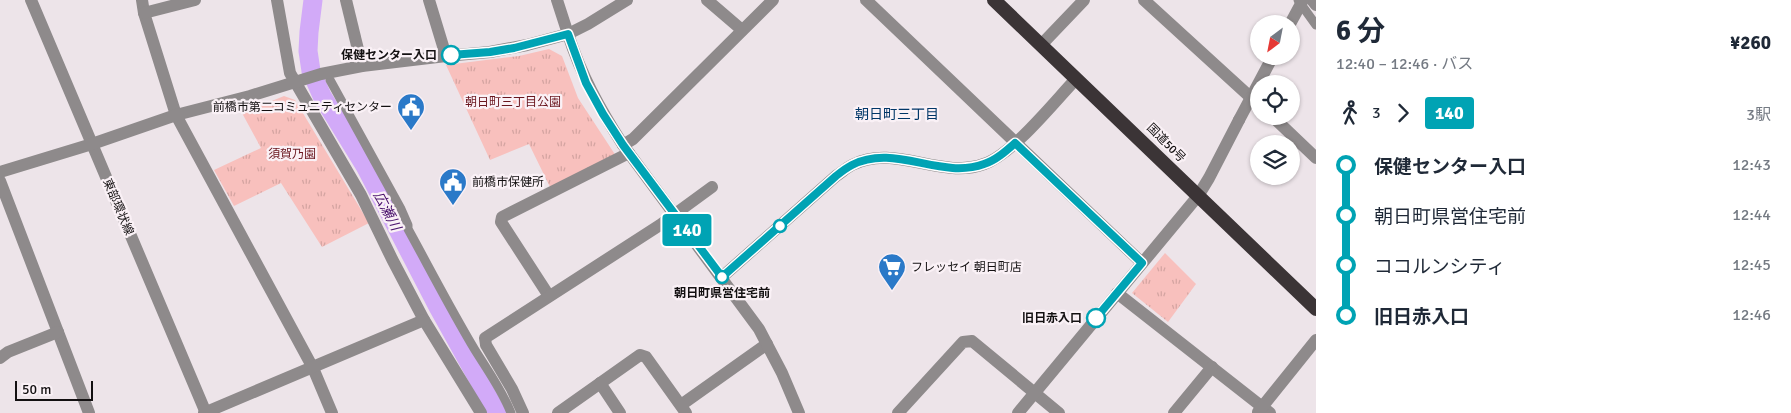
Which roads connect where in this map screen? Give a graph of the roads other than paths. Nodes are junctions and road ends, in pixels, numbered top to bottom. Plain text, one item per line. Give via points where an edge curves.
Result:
1 (31, 0) edge
2 (195, 0) edge
3 (277, 0) edge
4 (346, 0) edge
5 (428, 0) edge
6 (557, 0) edge
7 (628, 0) edge
8 (707, 0) edge
9 (773, 0) edge
10 (866, 0) edge
11 (994, 0) edge
12 (1084, 0) edge
13 (1144, 0) edge
14 (1303, 1) edge
15 (1316, 5) edge
16 (143, 6) edge
17 (1295, 15) edge
18 (1316, 25) edge
19 (742, 30) junction
20 (568, 34) junction
21 (1042, 44) junction
22 (446, 56) junction
23 (362, 66) junction
24 (326, 77) junction
25 (1076, 79) junction
26 (300, 80) junction
27 (1250, 96) edge
28 (1250, 107) edge
29 (176, 115) junction
30 (1281, 125) edge
31 (1015, 143) junction
32 (92, 144) junction
33 (626, 149) junction
34 (1316, 158) edge
35 (0, 172) edge
36 (0, 181) edge
37 (712, 187) dead end
38 (1198, 196) junction
39 (675, 214) junction
40 (1142, 263) junction
41 (722, 277) junction
42 (1117, 293) junction
43 (549, 296) junction
44 (1316, 309) edge
45 (424, 320) junction
46 (58, 332) junction
47 (1316, 340) edge
48 (767, 344) junction
49 (0, 358) edge
50 (1212, 367) junction
51 (312, 368) junction
52 (600, 384) junction
53 (1034, 393) junction
54 (683, 409) edge
55 (1264, 411) edge
56 (89, 413) edge
57 (205, 413) edge
58 (332, 413) edge
59 (481, 413) edge
60 (511, 413) edge
61 (523, 413) edge
62 (558, 413) edge
63 (620, 413) edge
64 (798, 413) edge
65 (898, 413) edge
66 (1018, 413) edge
67 (1058, 413) edge
68 (1174, 413) edge

1 - 32 street, 東部環状線
2 - 16 street
3 - 26 street via 290,73
4 - 23 street
5 - 22 street
6 - 20 street
7 - 20 street
8 - 19 street
9 - 19 street
10 - 31 street
11 - 21 highway, 国道50号
12 - 21 street
13 - 27 street
14 - 15 street
14 - 17 street
14 - 18 street
16 - 29 street
19 - 33 street
20 - 22 street via 490,52
20 - 33 street via 586,83
21 - 25 highway, 国道50号
22 - 23 street
23 - 24 street
24 - 26 street
24 - 60 street
25 - 31 street
25 - 38 highway, 国道50号
26 - 29 street
26 - 45 street
28 - 38 street via 1239,120
29 - 32 street
29 - 51 street
30 - 34 street
31 - 40 street
31 - 41 street via 983,164 957,169 890,157 873,158 852,165
32 - 35 street
32 - 57 street, 東部環状線
33 - 39 street
33 - 43 street via 502,217 501,222
36 - 46 street
37 - 39 street
38 - 40 street
38 - 44 highway, 国道50号
39 - 41 street
39 - 43 street
40 - 42 street
41 - 48 street
42 - 50 street
42 - 53 street
43 - 61 street via 485,338
45 - 51 street
45 - 59 street
46 - 49 street
46 - 56 street
47 - 55 street
48 - 54 street
48 - 64 street
50 - 55 street
50 - 68 street
51 - 57 street
51 - 58 street
52 - 54 street via 642,355
52 - 62 street
52 - 63 street
53 - 65 street via 972,341 963,342
53 - 66 street
53 - 67 street

